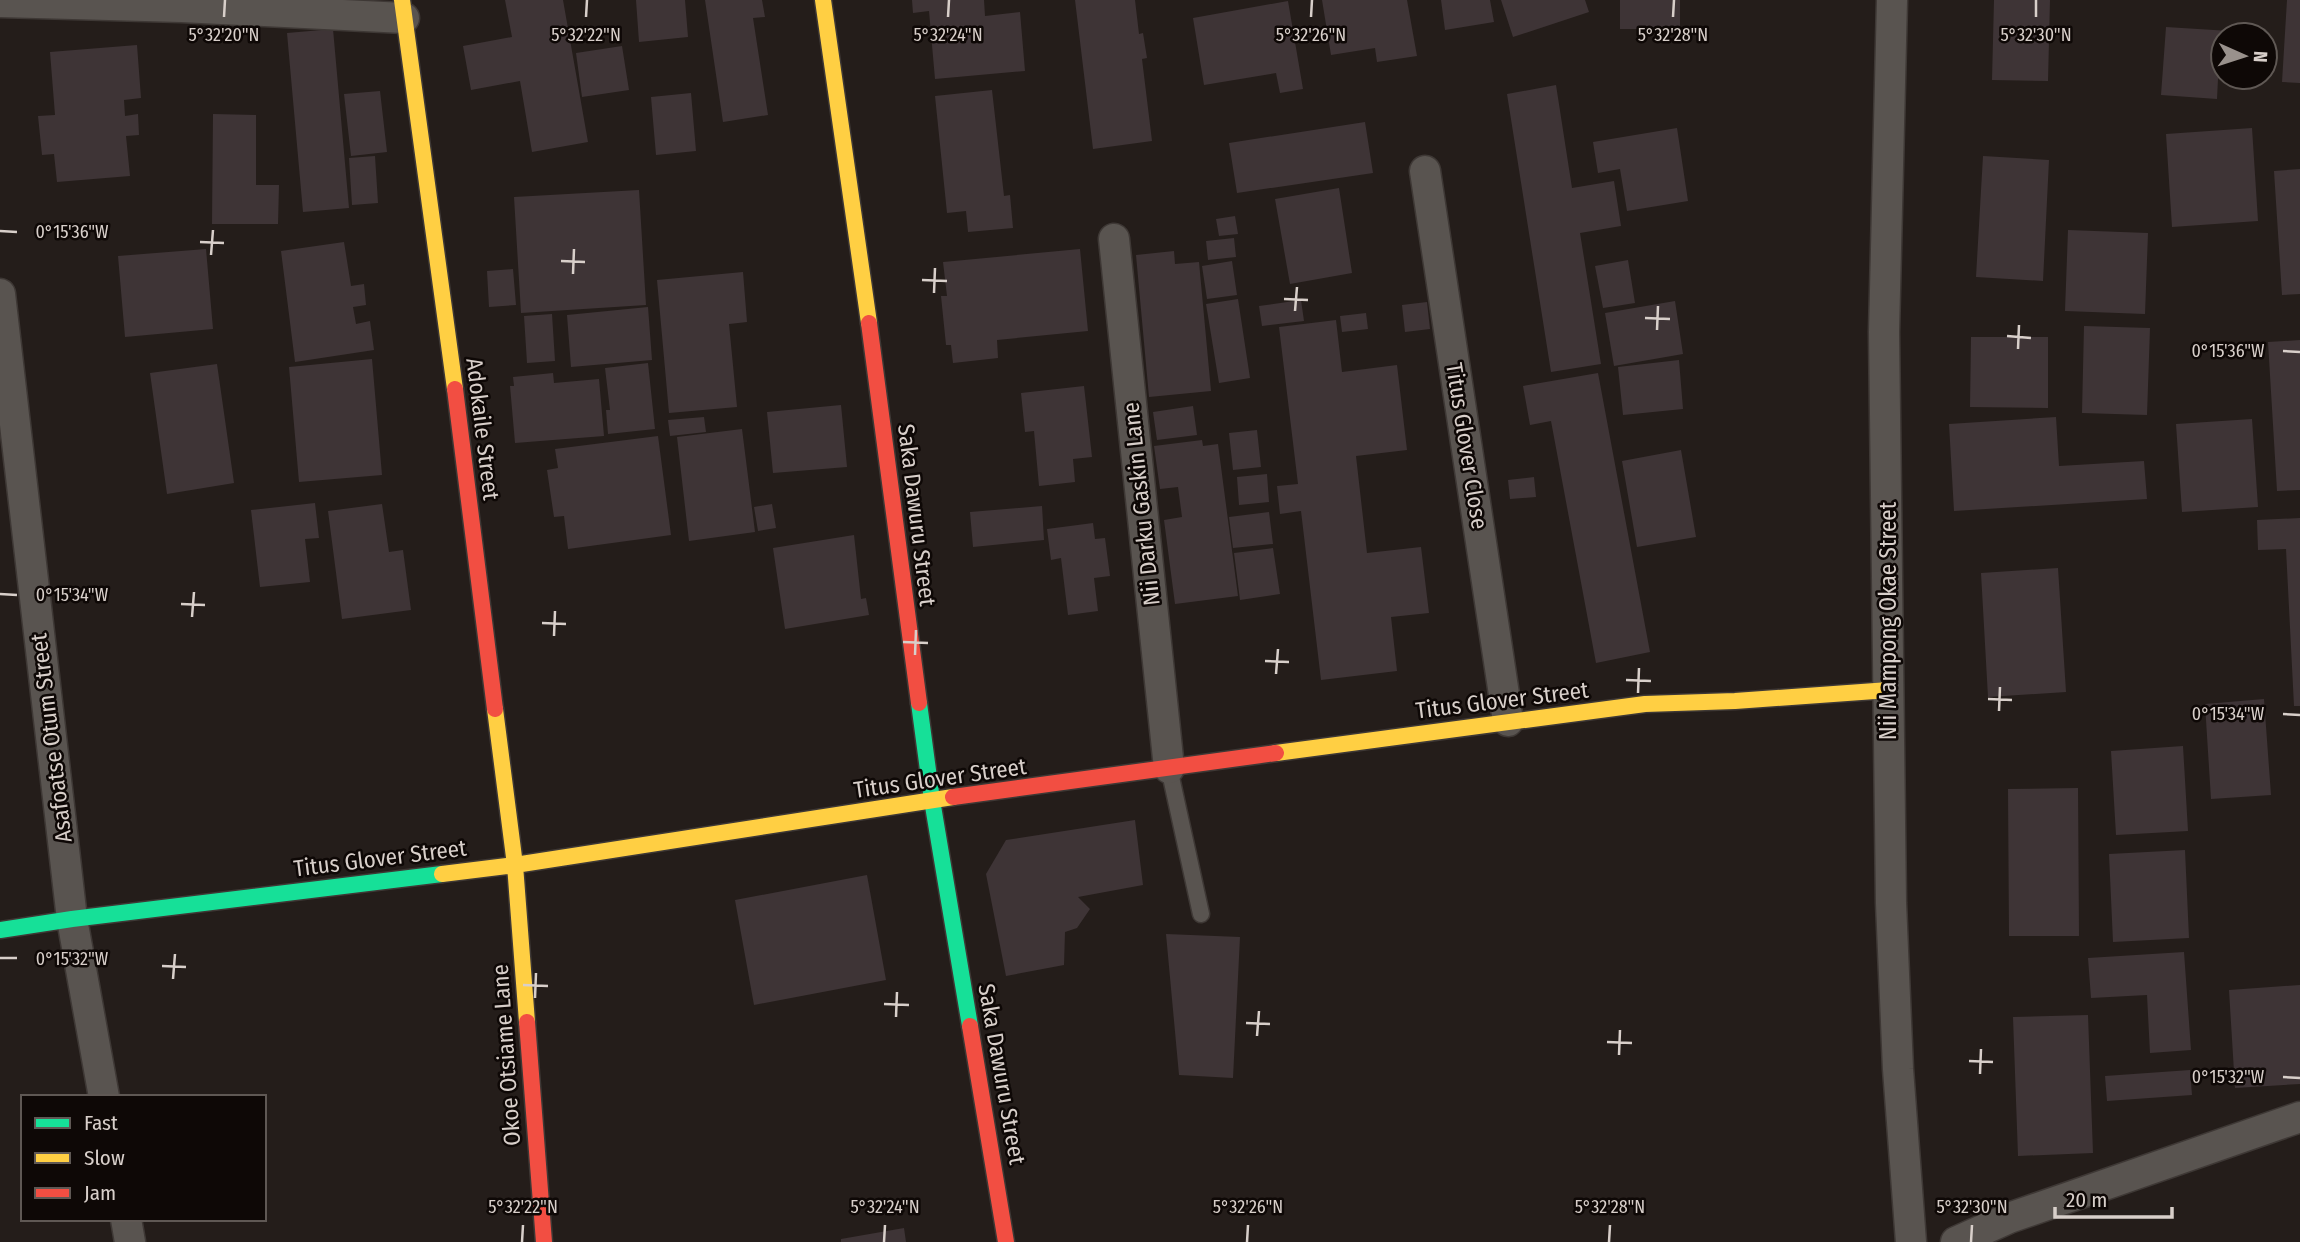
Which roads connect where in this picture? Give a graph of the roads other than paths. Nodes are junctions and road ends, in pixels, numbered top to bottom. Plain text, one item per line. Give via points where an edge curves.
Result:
1 (823, 0) edge
2 (1892, 0) edge
3 (0, 2) edge
4 (403, 9) edge
5 (1425, 171) dead end
6 (1114, 239) dead end
7 (0, 295) edge
8 (1889, 690) junction
9 (1508, 721) junction
10 (1169, 768) junction
11 (932, 800) junction
12 (515, 865) junction
13 (1202, 914) dead end
14 (72, 919) junction
15 (0, 930) edge
16 (104, 1095) edge
17 (2300, 1117) edge
18 (126, 1221) edge
19 (131, 1242) edge
20 (544, 1242) edge
21 (1006, 1242) edge
22 (1911, 1242) edge
23 (1956, 1242) edge

1 - 11 street, Saka Dawuru Street
2 - 8 street, Nii Mampong Okae Street via 1884,332
3 - 4 street
4 - 12 street, Adokaile Street
5 - 9 street, Titus Glover Close
6 - 10 street, Nii Darku Gaskin Lane
7 - 14 street, Asafoatse Otum Street
8 - 9 street, Titus Glover Street via 1645,704
8 - 22 street, Nii Mampong Okae Street via 1892,931
9 - 10 street, Titus Glover Street
10 - 11 street, Titus Glover Street
10 - 13 lane
11 - 12 street, Titus Glover Street
11 - 21 street, Saka Dawuru Street
12 - 14 street, Titus Glover Street
12 - 20 street, Okoe Otsiame Lane
14 - 15 street, Titus Glover Street
14 - 16 street, Asafoatse Otum Street
17 - 23 street via 2009,1218
18 - 19 street

